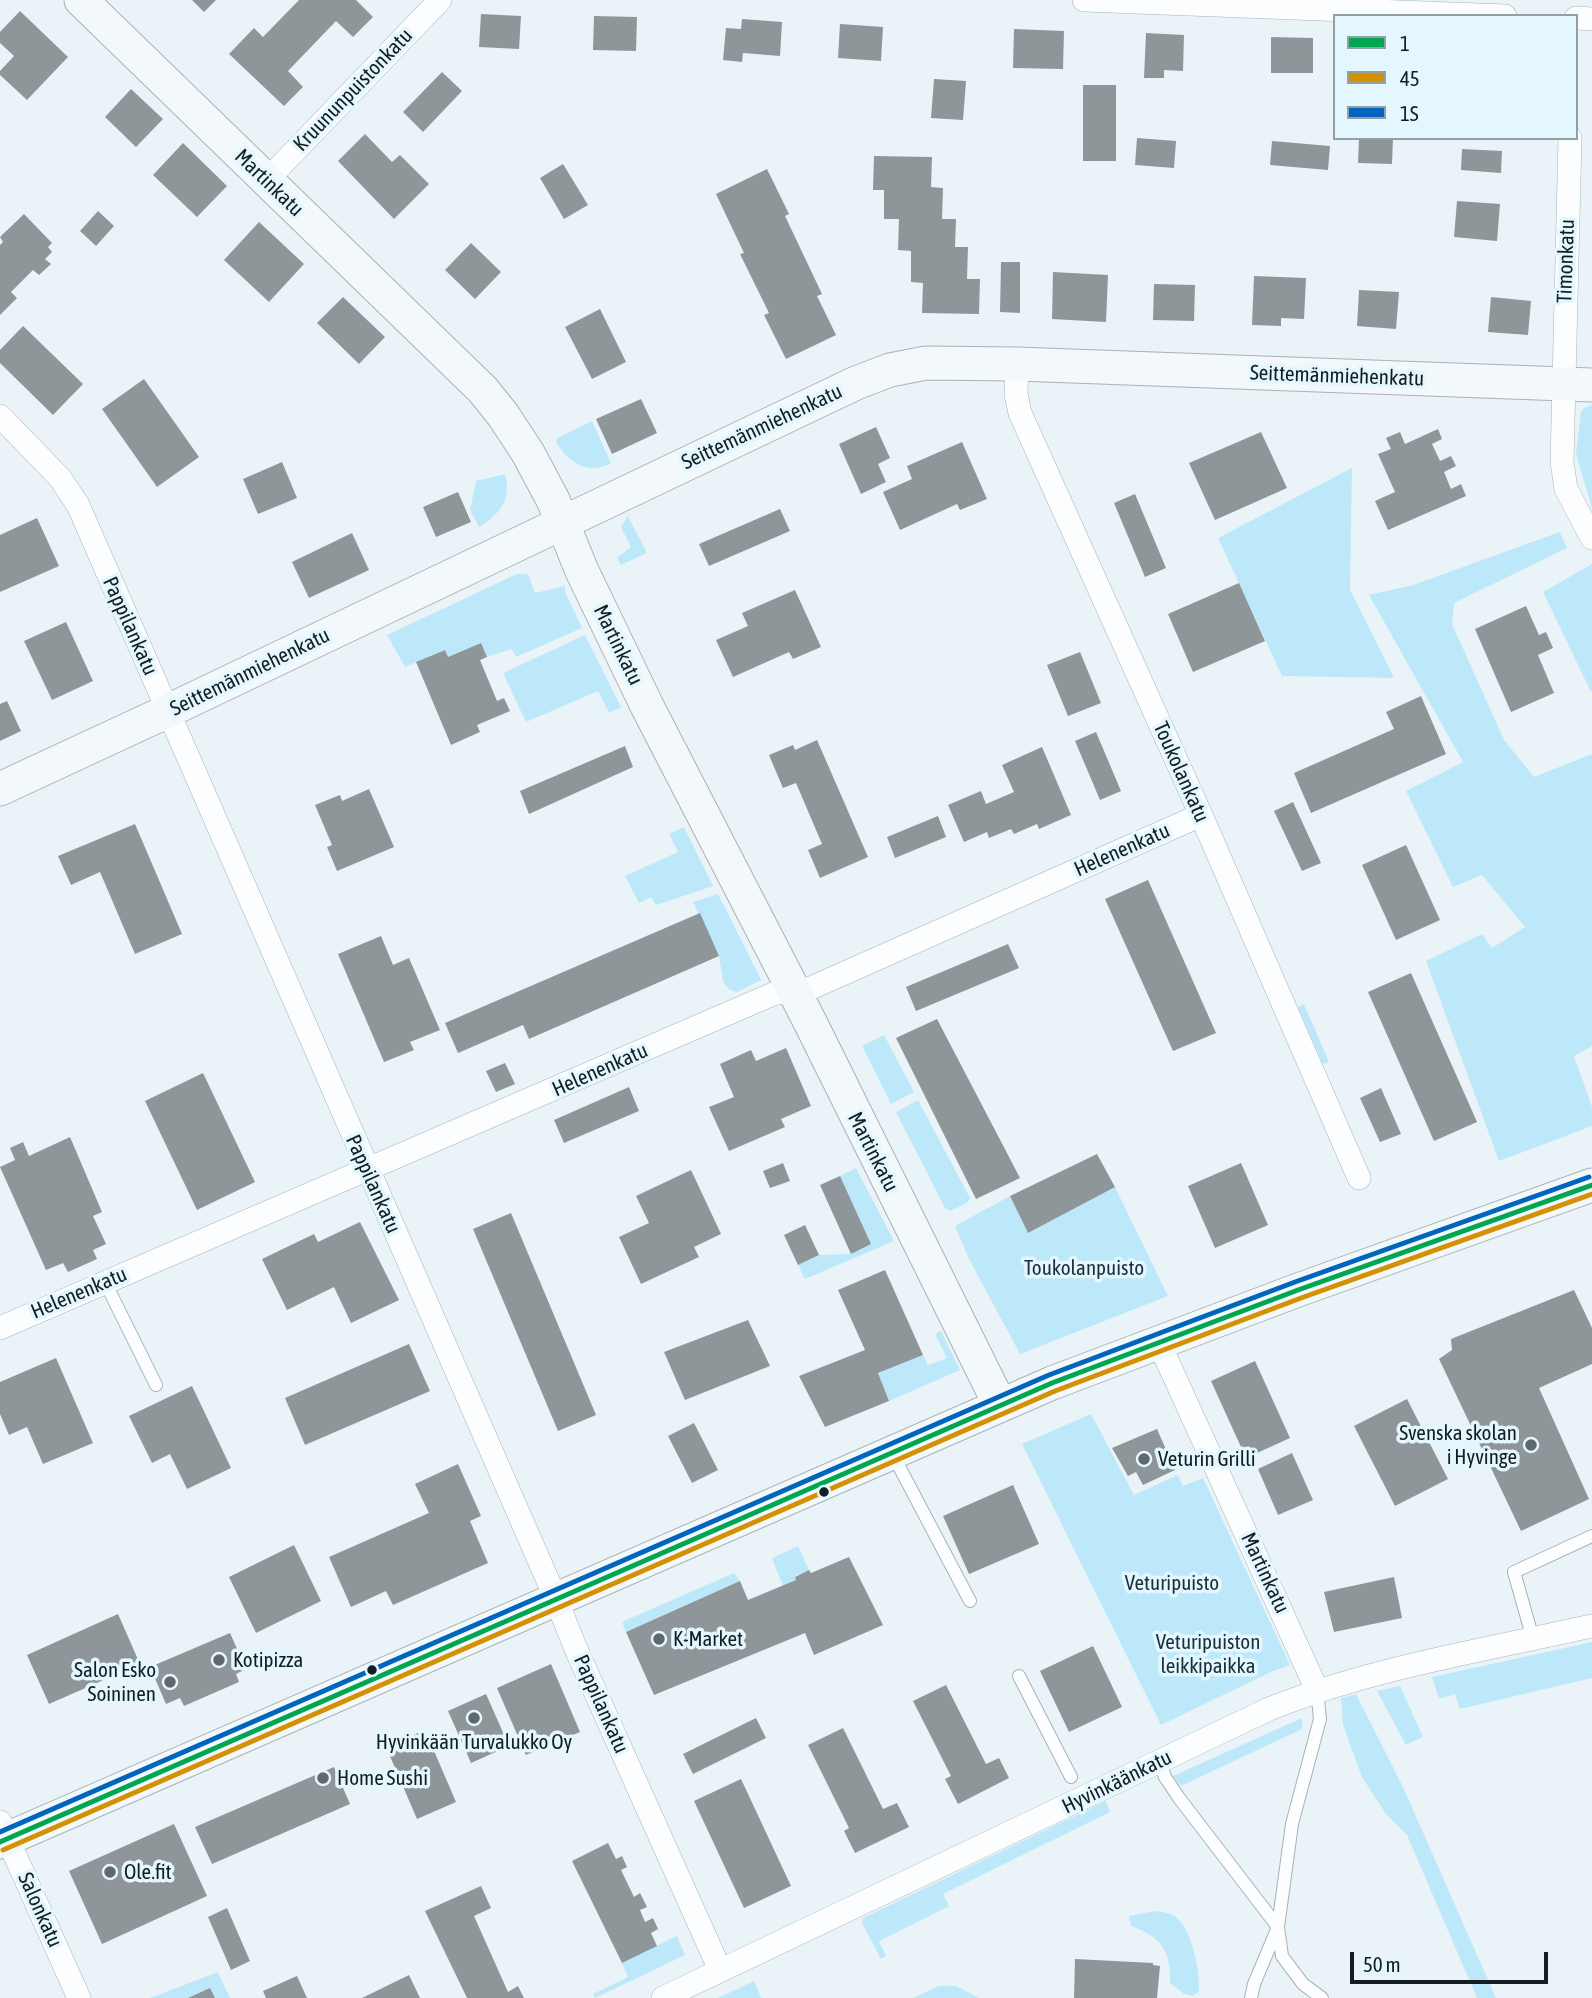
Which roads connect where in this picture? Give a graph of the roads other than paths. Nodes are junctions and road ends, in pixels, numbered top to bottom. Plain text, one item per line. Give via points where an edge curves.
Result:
1 (81, 0) edge
2 (440, 0) edge
3 (1084, 0) edge
4 (1452, 14) edge
5 (1570, 140) edge
6 (266, 181) junction
7 (1017, 364) junction
8 (1578, 384) edge
9 (0, 416) edge
10 (562, 522) junction
11 (1592, 538) edge
12 (168, 711) junction
13 (0, 789) edge
14 (1201, 815) junction
15 (793, 991) junction
16 (367, 1169) junction
17 (1359, 1178) dead end
18 (1592, 1185) edge
19 (105, 1282) junction
20 (0, 1328) edge
21 (1159, 1343) junction
22 (156, 1385) dead end
23 (1000, 1405) junction
24 (891, 1452) junction
25 (1592, 1536) edge
26 (556, 1599) junction
27 (970, 1601) dead end
28 (1592, 1626) edge
29 (1533, 1639) junction
30 (1019, 1676) dead end
31 (1317, 1690) junction
32 (1160, 1762) junction
33 (1071, 1777) dead end
34 (3, 1834) edge
35 (1278, 1927) junction
36 (720, 1970) junction
37 (79, 1998) edge
38 (663, 1998) edge
39 (1251, 1998) edge
40 (1322, 1998) edge

1 - 6 street, Martinkatu
2 - 6 street, Kruununpuistonkatu
3 - 4 street
5 - 8 street, Timonkatu
6 - 10 street, Martinkatu via 483,390 528,453
7 - 8 street, Seittemänmiehenkatu
7 - 10 street, Seittemänmiehenkatu via 926,363 890,370
7 - 14 street, Toukolankatu via 1020,413
8 - 11 street, Timonkatu via 1562,462 1566,489
9 - 12 street, Pappilankatu via 60,478 78,506
10 - 12 street, Seittemänmiehenkatu
10 - 15 street, Martinkatu via 647,705
12 - 13 street, Seittemänmiehenkatu
12 - 16 street, Pappilankatu
14 - 15 street, Helenenkatu via 811,988
14 - 17 street, Toukolankatu
15 - 16 street, Helenenkatu via 774,994
15 - 23 street, Martinkatu
16 - 19 street, Helenenkatu
16 - 26 street, Pappilankatu
18 - 21 street
19 - 20 street, Helenenkatu
19 - 22 lane
21 - 23 street
21 - 31 street, Martinkatu
23 - 24 street
24 - 26 street
24 - 27 lane
25 - 29 lane via 1514,1572
26 - 34 street
26 - 36 street, Pappilankatu
28 - 29 street, Hyvinkäänkatu
29 - 31 street, Hyvinkäänkatu
30 - 33 lane
31 - 32 street, Hyvinkäänkatu
31 - 35 lane via 1320,1719 1292,1824
32 - 35 lane via 1179,1798
32 - 36 street, Hyvinkäänkatu
34 - 37 street, Salonkatu
35 - 39 lane
35 - 40 lane via 1282,1956 1303,1984
36 - 38 street, Hyvinkäänkatu

